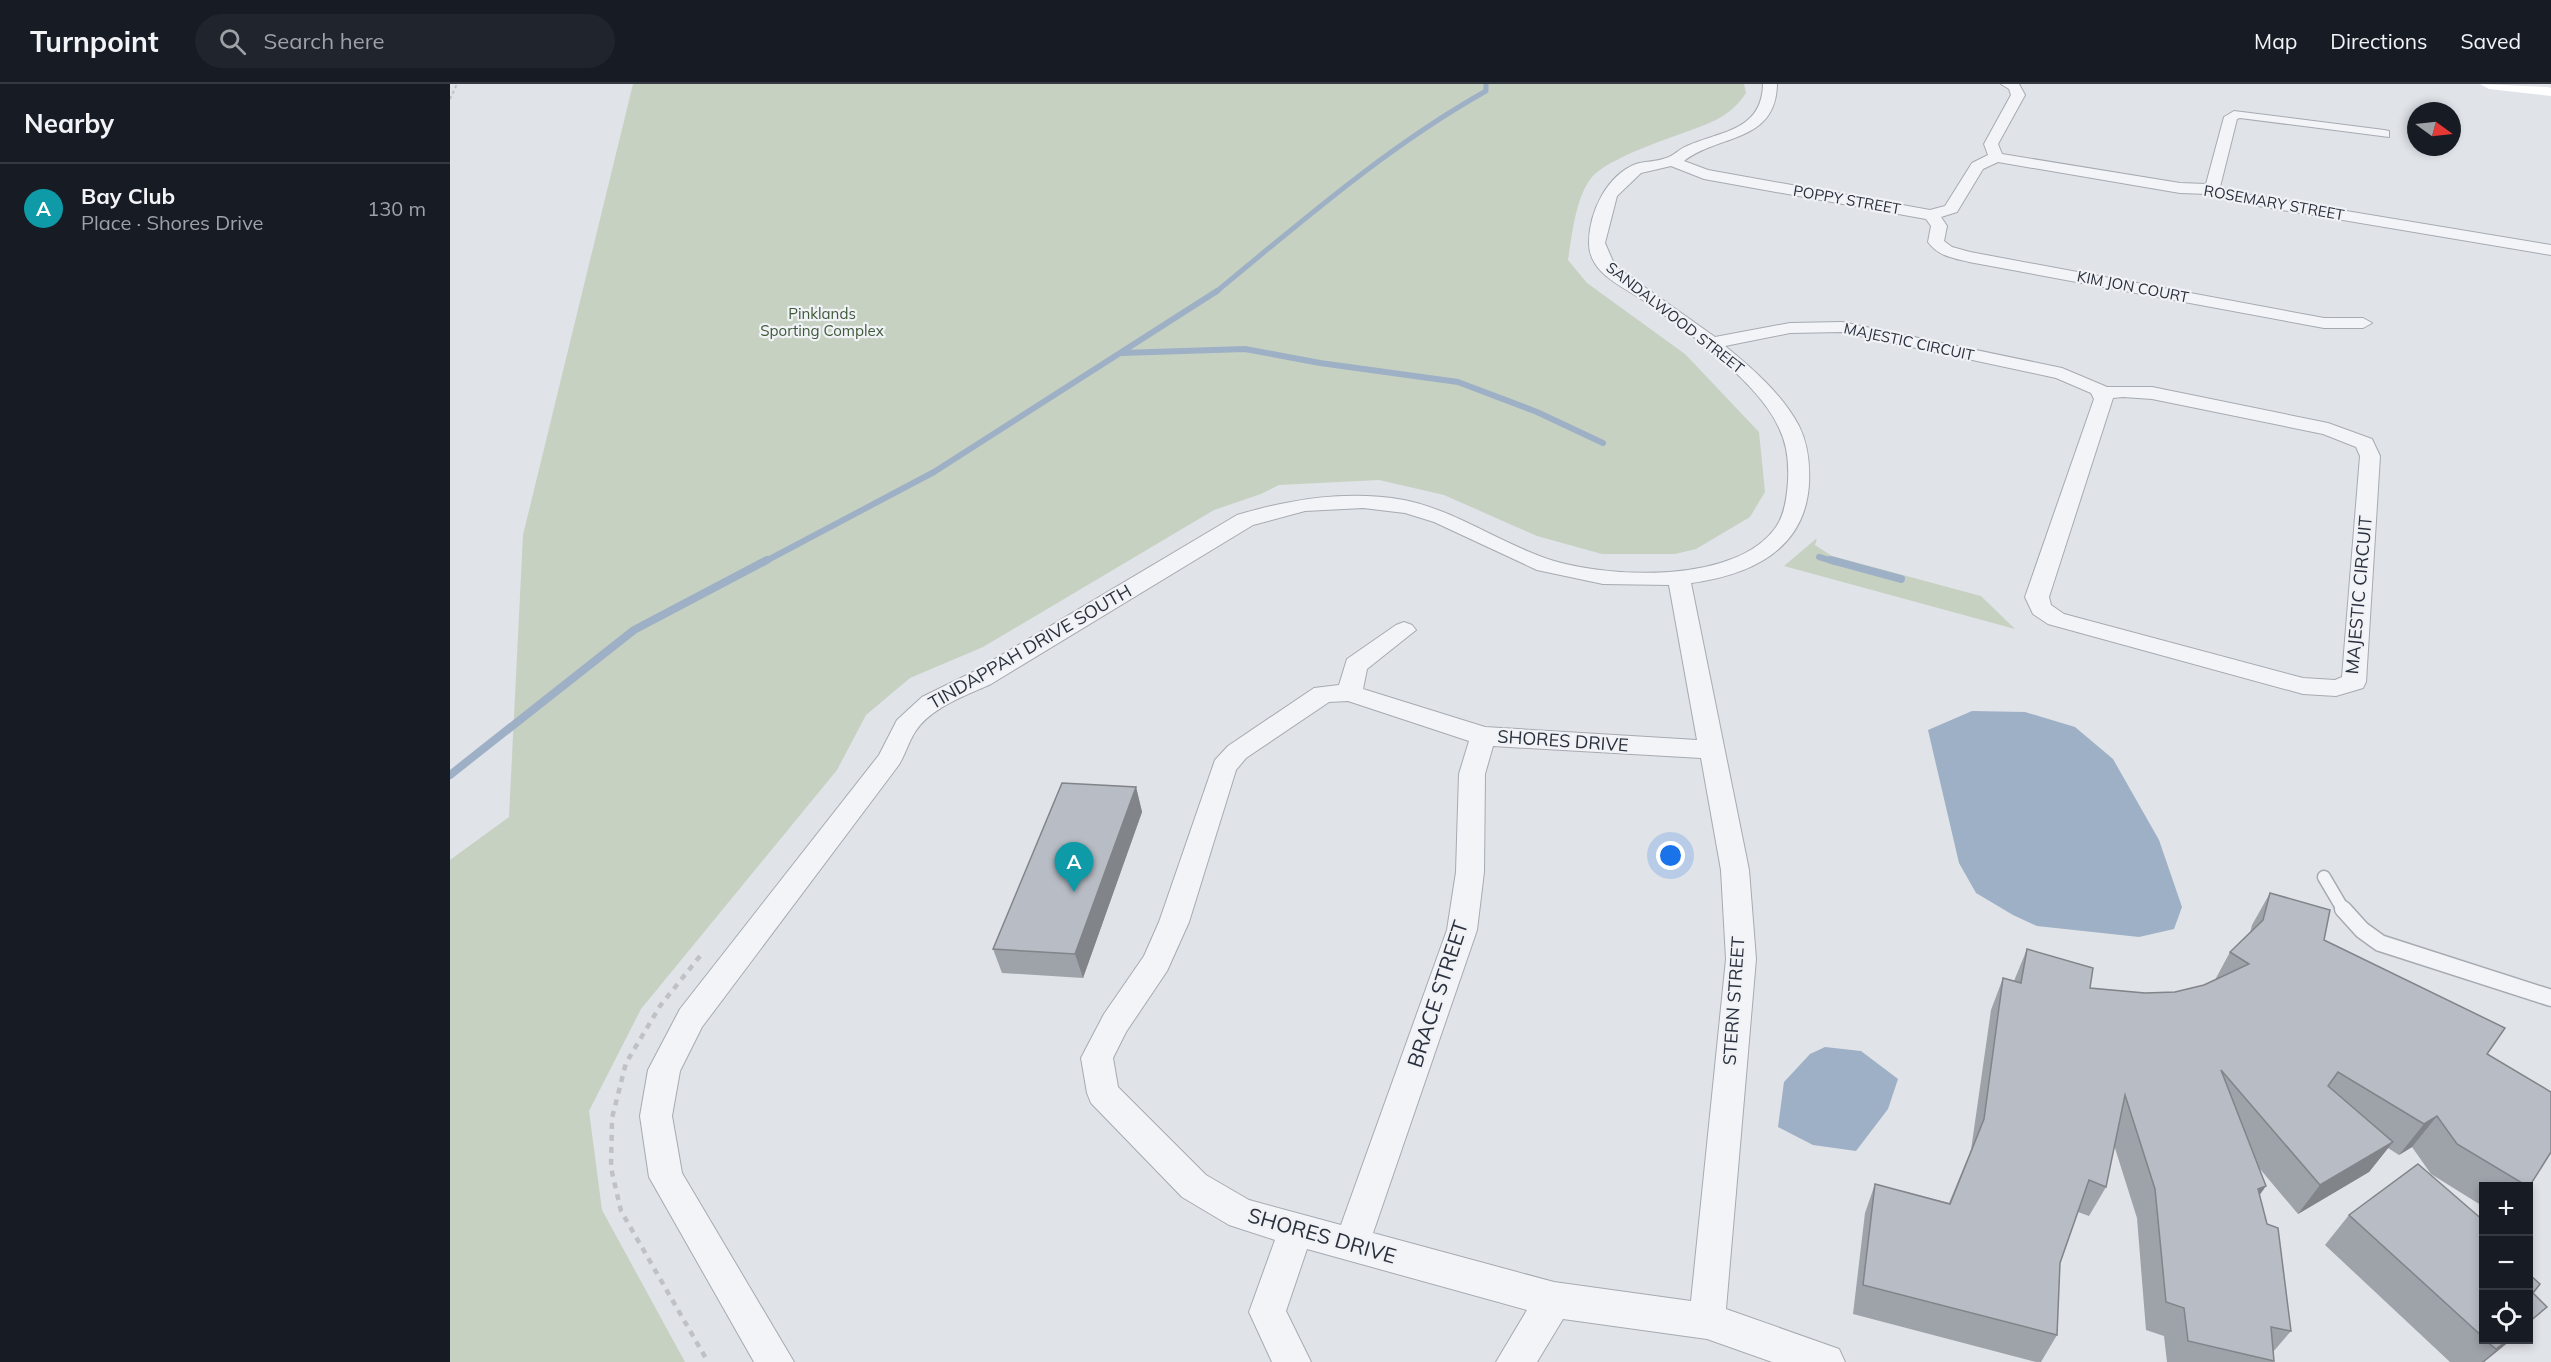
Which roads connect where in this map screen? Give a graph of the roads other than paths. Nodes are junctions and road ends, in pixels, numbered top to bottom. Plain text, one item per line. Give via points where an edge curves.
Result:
1 (1770, 84) edge
2 (2031, 84) edge
3 (2489, 84) edge
4 (2012, 85) edge
5 (2545, 88) edge
6 (2384, 134) dead end
7 (1996, 157) junction
8 (1673, 162) junction
9 (2211, 189) junction
10 (1931, 215) junction
11 (2551, 250) edge
12 (2363, 323) dead end
13 (1710, 343) junction
14 (2101, 393) junction
15 (1759, 553) joint
16 (1679, 578) junction
17 (1404, 630) dead end
18 (1349, 693) junction
19 (1483, 736) junction
20 (1712, 750) junction
21 (2324, 877) dead end
22 (2551, 998) edge
23 (1296, 1229) junction
24 (1352, 1244) junction
25 (1554, 1300) junction
26 (1707, 1321) junction
27 (775, 1362) edge
28 (1292, 1362) edge
29 (1515, 1362) edge
30 (1826, 1362) edge

1 - 8 street, SANDALWOOD STREET via 1772,98 1760,118 1733,135 1687,150
2 - 4 street
3 - 5 street
4 - 7 street via 2018,95 1991,144
6 - 9 street via 2239,114 2231,117
7 - 9 street, ROSEMARY STREET via 2181,188
7 - 10 street via 1977,166 1951,209
8 - 10 street, POPPY STREET via 1704,174
8 - 13 street, SANDALWOOD STREET via 1633,172 1608,197 1597,242 1604,266
9 - 11 street, ROSEMARY STREET via 2235,197
10 - 12 street, KIM JON COURT via 1939,226 1936,242 1946,251 2324,323
13 - 14 street, MAJESTIC CIRCUIT via 1790,328 1842,327 2062,374
13 - 15 street, SANDALWOOD STREET via 1757,383 1788,426 1796,446 1796,487 1790,522
14 - 14 street, MAJESTIC CIRCUIT via 2104,399 2037,597 2041,609 2056,619 2303,686 2336,688 2354,682 2370,456 2365,444 2328,429 2152,393
15 - 16 street, TINDAPPAH DRIVE SOUTH via 1719,569
16 - 20 street, STERN STREET
16 - 27 street, TINDAPPAH DRIVE SOUTH via 1638,579 1569,571 1410,507 1374,501 1286,507 1245,520 982,678 925,707 907,726 889,760 692,1018 664,1070 656,1116 666,1177
17 - 18 street via 1356,664
18 - 19 street, SHORES DRIVE
18 - 23 street, SHORES DRIVE via 1323,694 1237,752 1224,767 1174,922 1156,962 1097,1058 1103,1093 1194,1186 1241,1214
19 - 20 street, SHORES DRIVE
19 - 24 street, BRACE STREET via 1472,774 1470,872 1462,930
20 - 26 street, STERN STREET via 1736,870 1741,959
21 - 22 lane via 2343,912 2361,932 2380,943
23 - 24 street, SHORES DRIVE
23 - 28 street via 1267,1312
24 - 25 street, SHORES DRIVE
25 - 26 street, SHORES DRIVE
25 - 29 street
26 - 30 street, SHORES DRIVE

